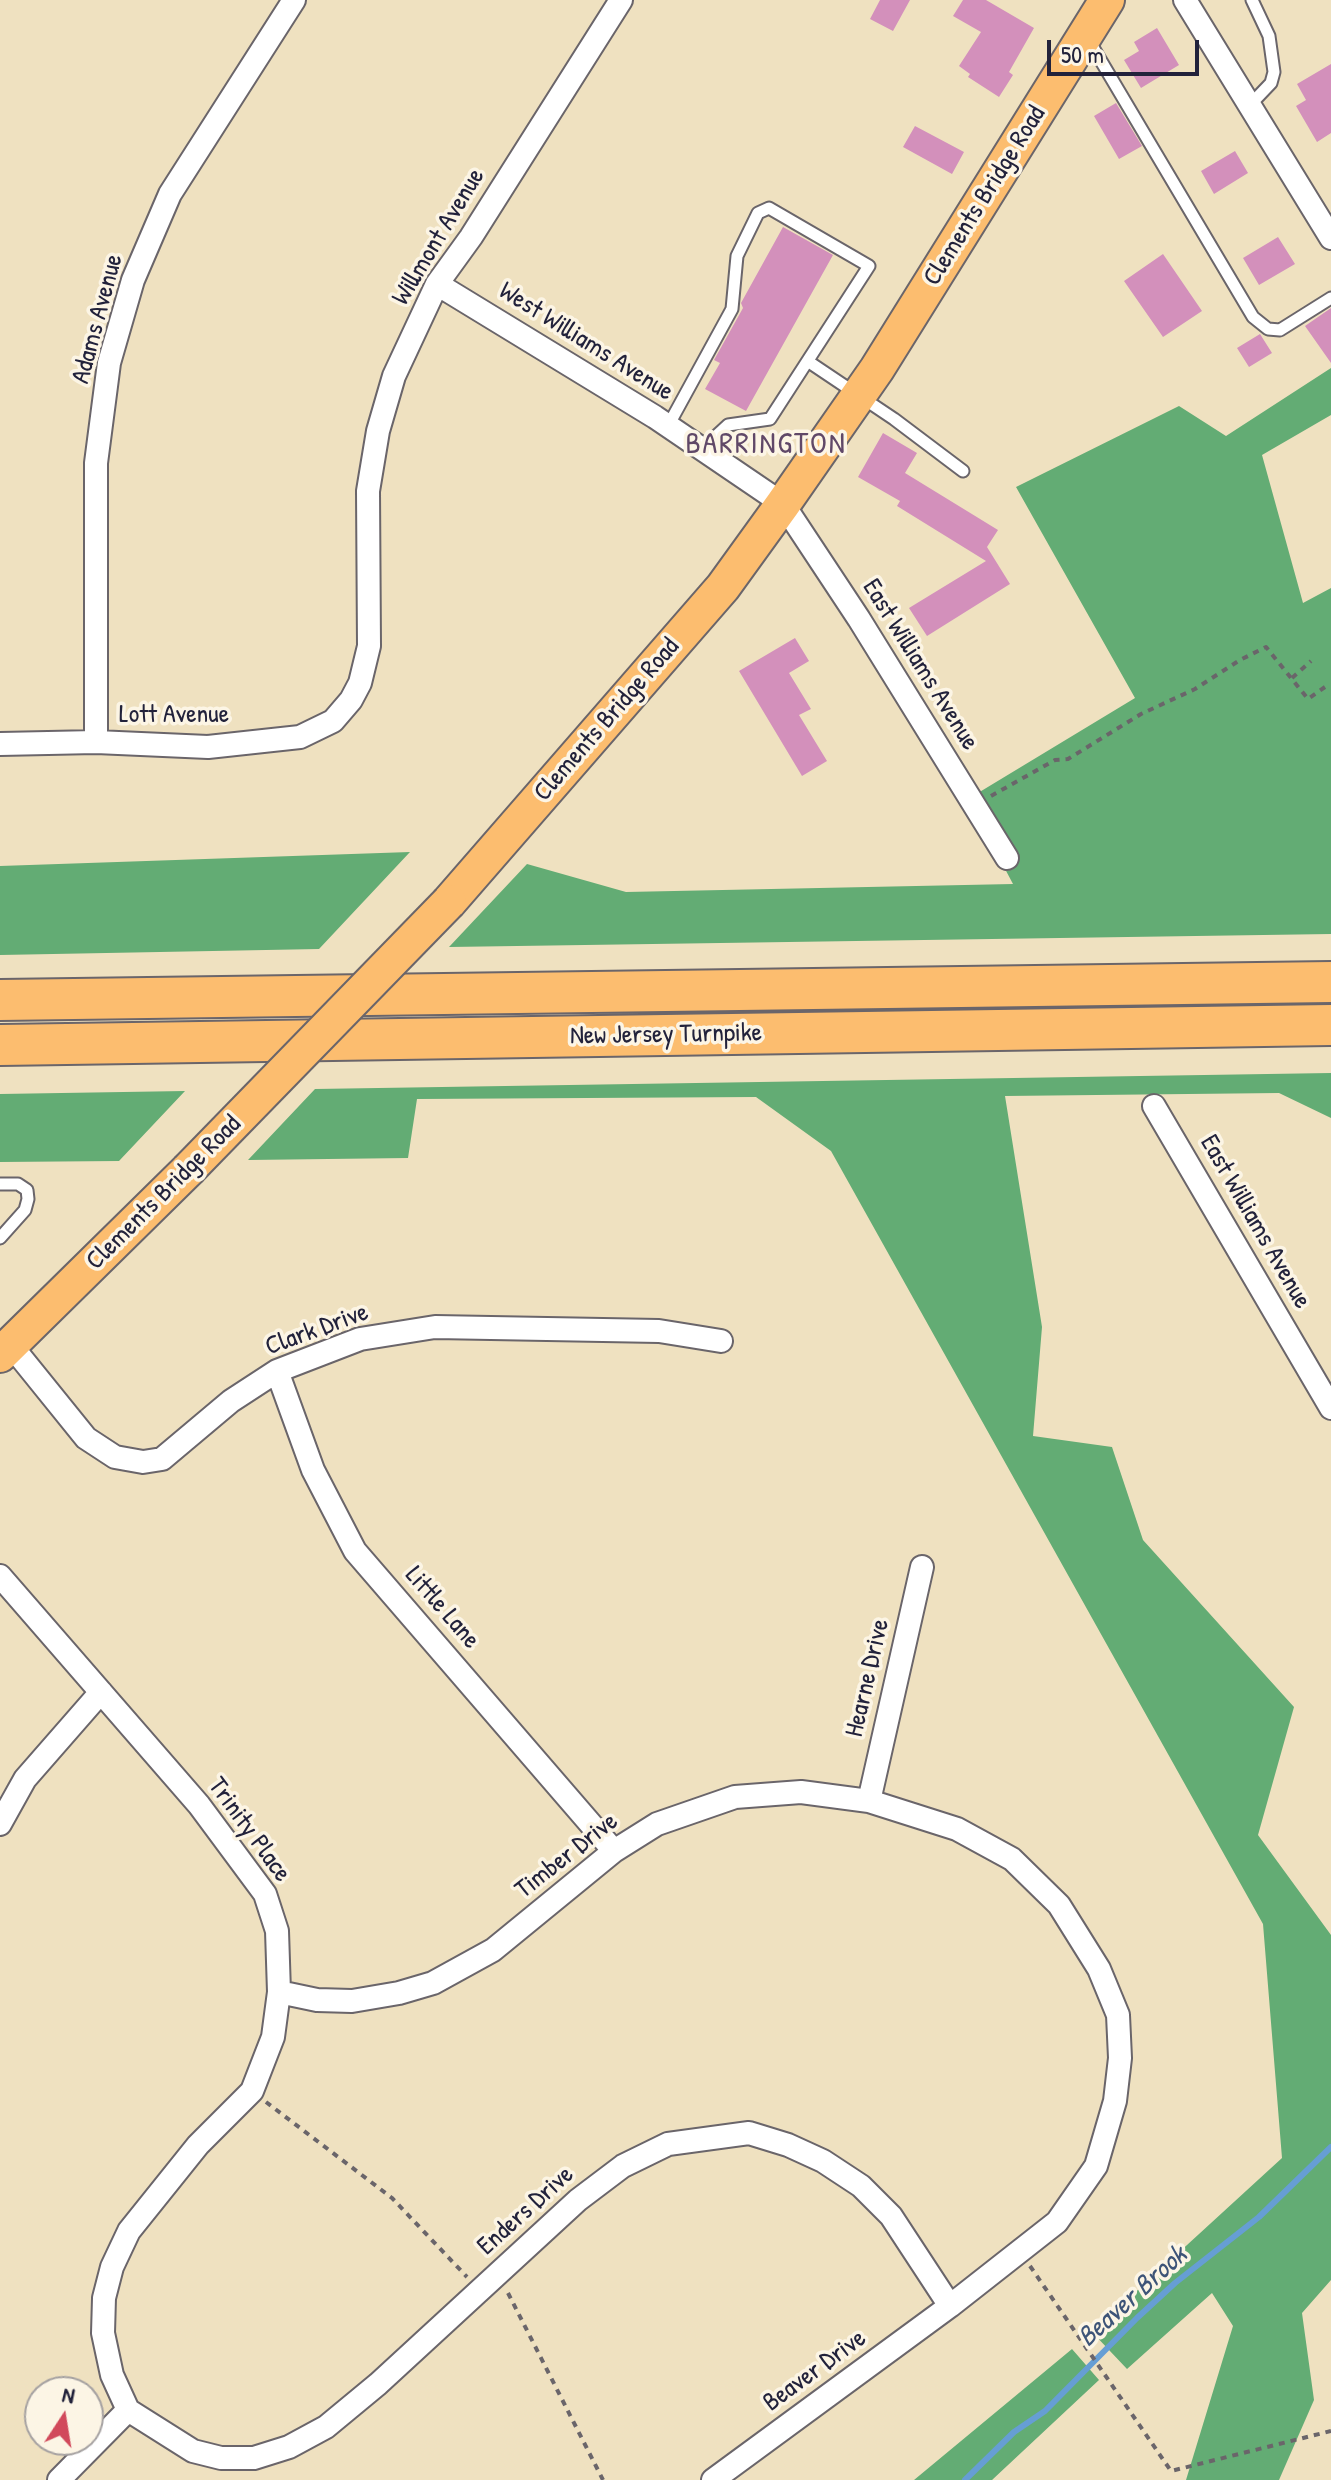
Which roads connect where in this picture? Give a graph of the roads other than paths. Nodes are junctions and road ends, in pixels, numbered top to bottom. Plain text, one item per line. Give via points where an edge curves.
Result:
1 (294, 0) edge
2 (621, 0) edge
3 (1107, 0) edge
4 (1185, 0) edge
5 (1252, 0) edge
6 (1085, 35) junction
7 (1250, 105) junction
8 (1331, 238) edge
9 (437, 284) junction
10 (1331, 298) edge
11 (809, 362) junction
12 (857, 397) junction
13 (668, 426) junction
14 (702, 449) junction
15 (963, 471) dead end
16 (783, 504) junction
17 (341, 713) joint
18 (96, 742) junction
19 (0, 744) edge
20 (1007, 858) dead end
21 (1331, 982) edge
22 (0, 1000) edge
23 (1331, 1025) edge
24 (0, 1045) edge
25 (1154, 1106) dead end
26 (0, 1184) edge
27 (0, 1238) edge
28 (721, 1341) dead end
29 (5, 1350) edge
30 (277, 1371) junction
31 (1331, 1408) edge
32 (922, 1567) dead end
33 (0, 1576) edge
34 (101, 1692) junction
35 (869, 1801) junction
36 (0, 1824) edge
37 (614, 1851) junction
38 (279, 1992) junction
39 (950, 2306) junction
40 (128, 2410) junction
41 (59, 2480) edge
42 (713, 2480) edge

1 - 18 street, Adams Avenue via 170,194 133,280 109,363 96,463
2 - 9 street, Willmont Avenue
3 - 6 main road, Clements Bridge Road
4 - 7 street
5 - 7 lane via 1269,36 1274,72 1271,83
6 - 10 lane via 1253,317 1268,329 1280,330
6 - 12 main road, Clements Bridge Road
7 - 8 street
9 - 13 street, West Williams Avenue
9 - 17 street, Willmont Avenue via 394,376 378,431 368,491 369,646 360,683
11 - 12 lane
11 - 13 lane via 869,266 769,208 758,213 737,256 732,309
11 - 14 lane via 770,419 728,425
12 - 15 lane
12 - 16 main road, Clements Bridge Road
13 - 14 street, West Williams Avenue
14 - 16 street, West Williams Avenue
16 - 20 street, East Williams Avenue
16 - 29 main road, Clements Bridge Road, bridge via 723,587 449,902
17 - 18 street, Lott Avenue via 300,737 208,747
18 - 19 street, Lott Avenue
21 - 22 highway, New Jersey Turnpike
23 - 24 highway, New Jersey Turnpike
25 - 31 street, East Williams Avenue
26 - 27 lane via 18,1184 27,1190 28,1199
28 - 30 street, Clark Drive via 659,1331 435,1327 360,1339
29 - 30 street, Clark Drive via 86,1438 115,1457 143,1462 162,1459 231,1401
30 - 37 street, Little Lane via 313,1470 355,1551
32 - 35 street, Hearne Drive
33 - 34 street, Trinity Place
34 - 36 street via 25,1779
34 - 38 street, Trinity Place via 199,1805 265,1894 277,1931
35 - 37 street, Timber Drive via 801,1792 735,1797 657,1824
35 - 39 street, Timber Drive via 957,1829 1012,1859 1059,1905 1099,1969 1118,2015 1115,2101 1096,2166 1057,2222
37 - 38 street, Timber Drive via 493,1950 433,1983 352,2001
38 - 40 street, Trinity Place via 273,2037 252,2091 198,2145 129,2231 112,2267 103,2333 112,2375
39 - 40 street, Enders Drive via 891,2216 861,2186 823,2161 749,2133 668,2144 623,2166 578,2200 326,2427 289,2447 254,2458 221,2458 193,2451
39 - 42 street, Beaver Drive
40 - 41 street

